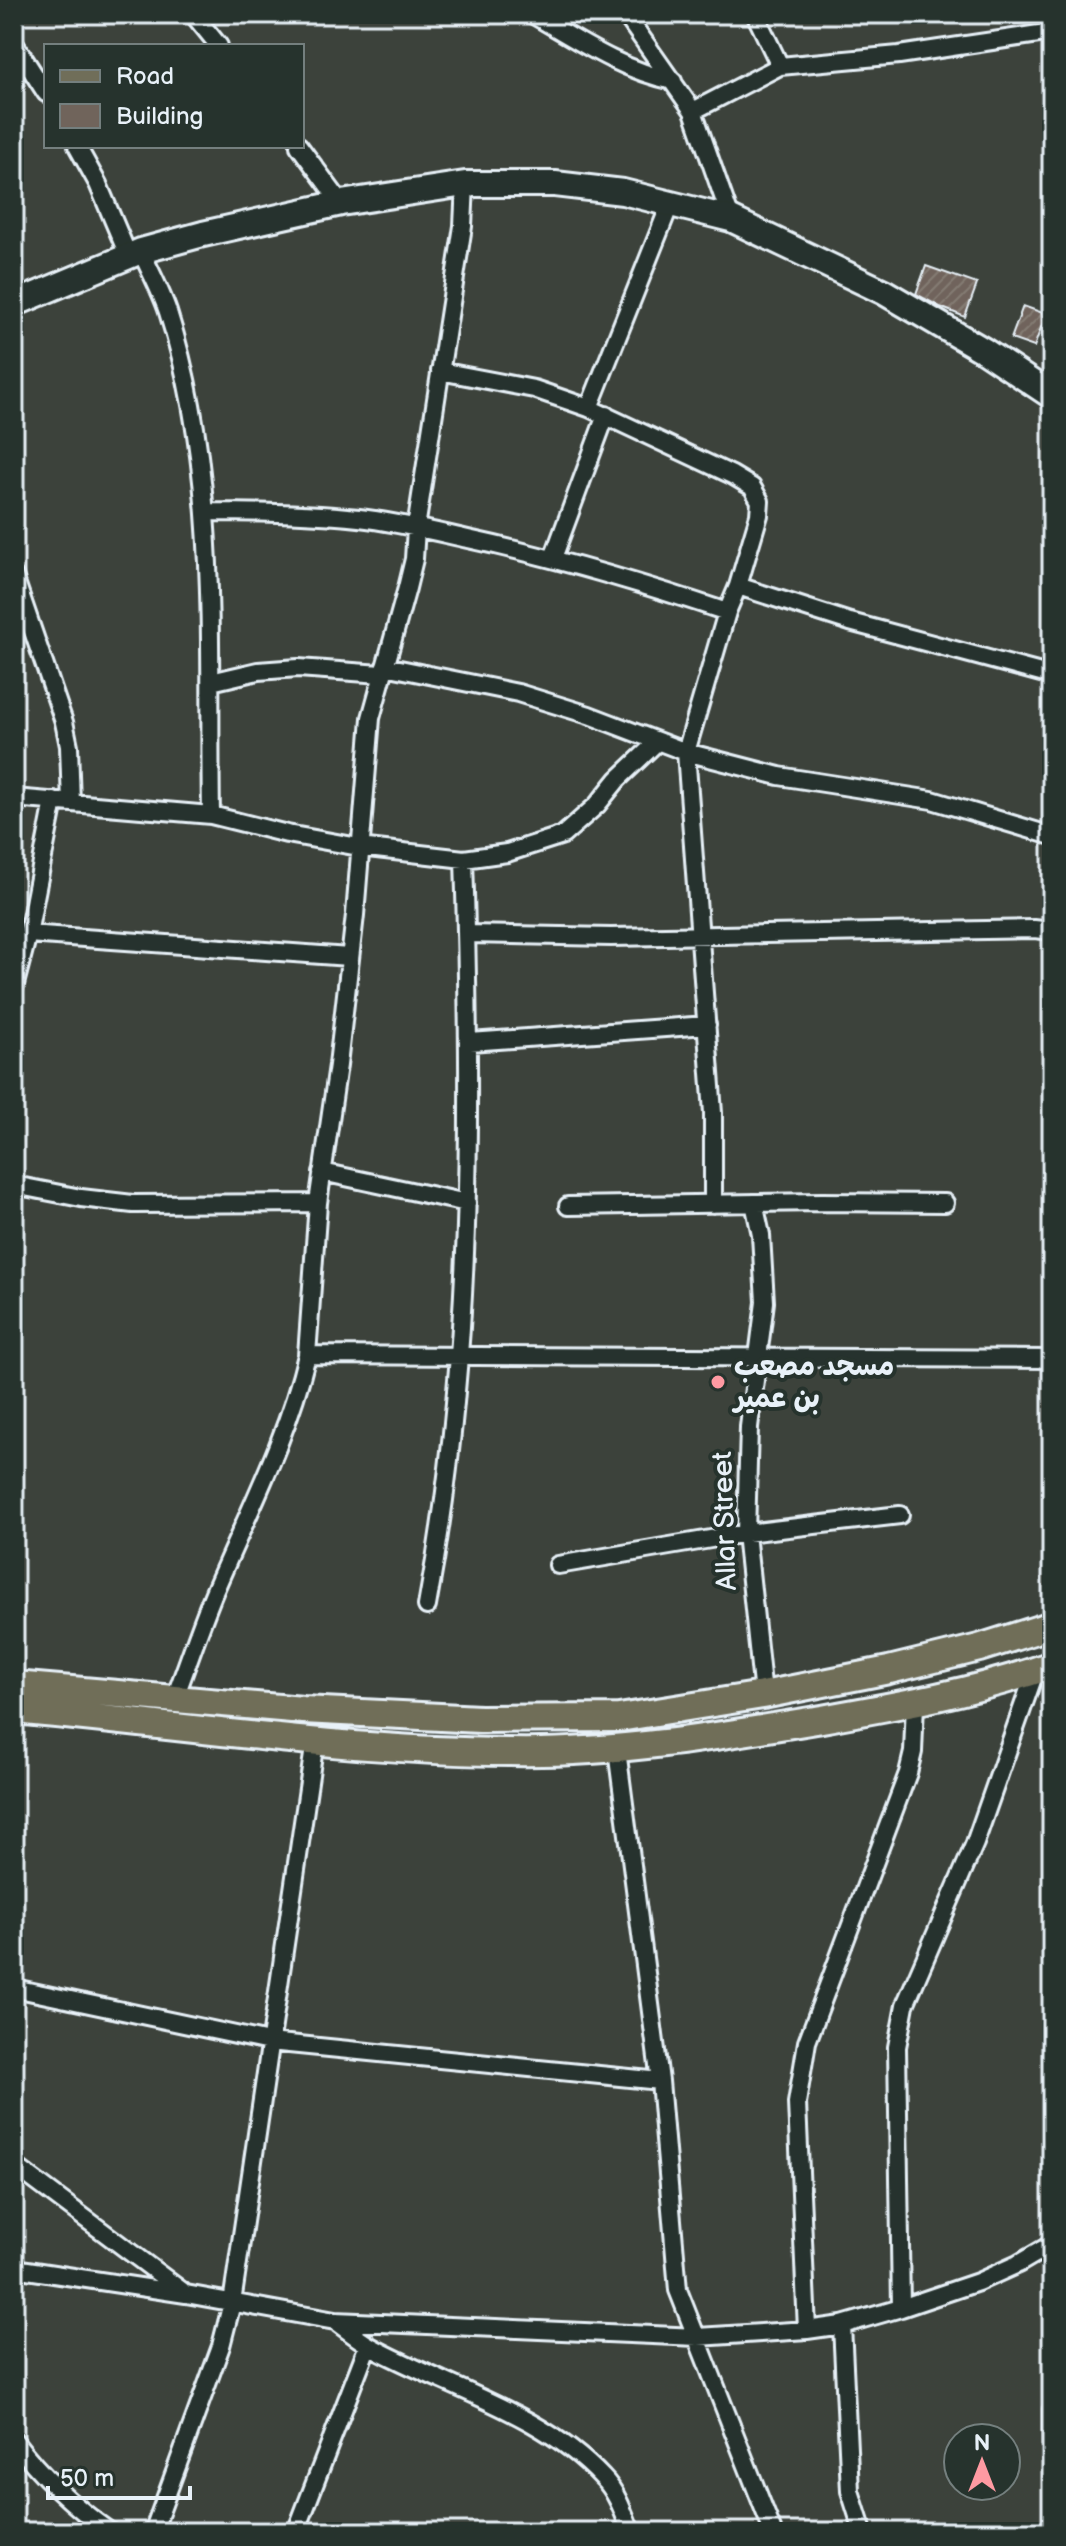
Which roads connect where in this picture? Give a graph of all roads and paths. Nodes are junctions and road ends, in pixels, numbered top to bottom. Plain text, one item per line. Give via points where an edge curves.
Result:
1 (193, 14) edge
2 (532, 14) edge
3 (625, 14) edge
4 (755, 14) edge
5 (1052, 32) edge
6 (14, 43) edge
7 (217, 44) edge
8 (780, 66) junction
9 (673, 81) junction
10 (44, 90) edge
11 (693, 111) junction
12 (78, 148) edge
13 (300, 148) edge
14 (465, 184) junction
15 (671, 202) junction
16 (341, 203) junction
17 (731, 219) junction
18 (134, 253) junction
19 (14, 304) edge
20 (440, 371) junction
21 (1052, 396) edge
22 (589, 408) junction
23 (606, 415) junction
24 (206, 512) junction
25 (416, 528) junction
26 (553, 558) junction
27 (14, 576) edge
28 (738, 586) junction
29 (727, 612) junction
30 (383, 670) junction
31 (1052, 676) edge
32 (211, 682) junction
33 (657, 742) junction
34 (686, 752) junction
35 (14, 798) edge
36 (62, 802) junction
37 (211, 815) junction
38 (1052, 836) edge
39 (359, 847) junction
40 (464, 859) junction
41 (1052, 931) edge
42 (28, 934) junction
43 (467, 934) junction
44 (699, 934) junction
45 (349, 957) junction
46 (14, 988) edge
47 (707, 1025) junction
48 (470, 1042) junction
49 (322, 1172) junction
50 (14, 1185) edge
51 (318, 1203) junction
52 (467, 1203) junction
53 (754, 1203) junction
54 (945, 1203) dead end
55 (713, 1204) junction
56 (568, 1206) dead end
57 (307, 1355) junction
58 (458, 1357) junction
59 (758, 1359) junction
60 (1052, 1359) edge
61 (900, 1515) dead end
62 (746, 1533) junction
63 (558, 1565) dead end
64 (427, 1606) dead end
65 (1052, 1625) edge
66 (1043, 1668) edge
67 (14, 1685) edge
68 (763, 1695) junction
69 (43, 1700) junction
70 (174, 1700) junction
71 (915, 1703) junction
72 (117, 1707) junction
73 (14, 1710) edge
74 (315, 1741) junction
75 (617, 1750) junction
76 (14, 1988) edge
77 (269, 2042) junction
78 (660, 2081) junction
79 (14, 2165) edge
80 (1052, 2244) edge
81 (14, 2268) edge
82 (186, 2294) junction
83 (232, 2303) junction
84 (901, 2308) junction
85 (335, 2321) junction
86 (842, 2325) junction
87 (807, 2330) junction
88 (698, 2337) junction
89 (368, 2345) junction
90 (1052, 2410) edge
91 (14, 2440) edge
92 (1052, 2447) edge
93 (110, 2532) edge
94 (153, 2532) edge
95 (296, 2532) edge
96 (631, 2532) edge
97 (773, 2532) edge
98 (863, 2532) edge

1 - 7 street
2 - 9 street via 621,65
3 - 9 street
4 - 8 street
5 - 8 street
6 - 10 street
8 - 11 street
9 - 11 street
11 - 17 street
12 - 18 street
13 - 16 street
14 - 15 street via 555,184
14 - 16 street
14 - 20 street
15 - 17 street
15 - 22 street
16 - 18 street
17 - 21 street via 884,292
18 - 19 street
18 - 24 street via 168,310 188,393
20 - 22 street via 534,389
20 - 25 street
22 - 23 street
23 - 26 street
23 - 28 street via 752,487 760,501 759,515
24 - 25 street via 335,516
24 - 32 street
25 - 26 street
25 - 30 street via 414,559
26 - 29 street
27 - 36 street via 64,722 69,746
28 - 29 street
28 - 31 street
29 - 34 street
30 - 32 street via 298,668
30 - 33 street via 518,693
30 - 39 street via 371,718
32 - 37 street
33 - 34 street
33 - 40 street via 563,835 507,853
34 - 38 street via 779,776 932,800
34 - 44 street
35 - 36 street
36 - 37 street
36 - 42 street
37 - 39 street
39 - 40 street
39 - 45 street
40 - 43 street
41 - 44 street
42 - 45 street
42 - 46 street
43 - 44 street
43 - 48 street
44 - 47 street
45 - 49 street
47 - 48 street
47 - 55 street
48 - 52 street
49 - 51 street
49 - 52 street
50 - 51 street via 133,1204
51 - 57 street
52 - 58 street
53 - 54 street
53 - 55 street
53 - 59 street, Allar Street via 765,1302
55 - 56 street
57 - 58 street
57 - 70 street
58 - 59 street
58 - 64 street via 444,1512
59 - 60 street
59 - 62 street, Allar Street via 749,1427
61 - 62 street
62 - 63 street
62 - 68 street, Allar Street
65 - 68 main road via 889,1670
66 - 71 main road
66 - 84 street via 900,2026
67 - 69 main road
68 - 70 main road via 595,1719 414,1716
69 - 72 main road
69 - 73 main road
70 - 72 main road
71 - 75 main road
71 - 87 street via 908,1773 800,2071
72 - 74 main road
74 - 75 main road via 450,1751
74 - 77 street
75 - 78 street
76 - 77 street
77 - 78 street
77 - 83 street
78 - 88 street via 676,2278
79 - 82 street
80 - 84 street via 978,2282
81 - 82 street
82 - 83 street
83 - 85 street
83 - 94 street
84 - 86 street
85 - 88 street
85 - 89 street
86 - 87 street
86 - 98 street via 850,2491
87 - 88 street
88 - 97 street
89 - 95 street
89 - 96 street via 515,2415 576,2453 605,2479
90 - 92 street
91 - 93 street via 67,2500

